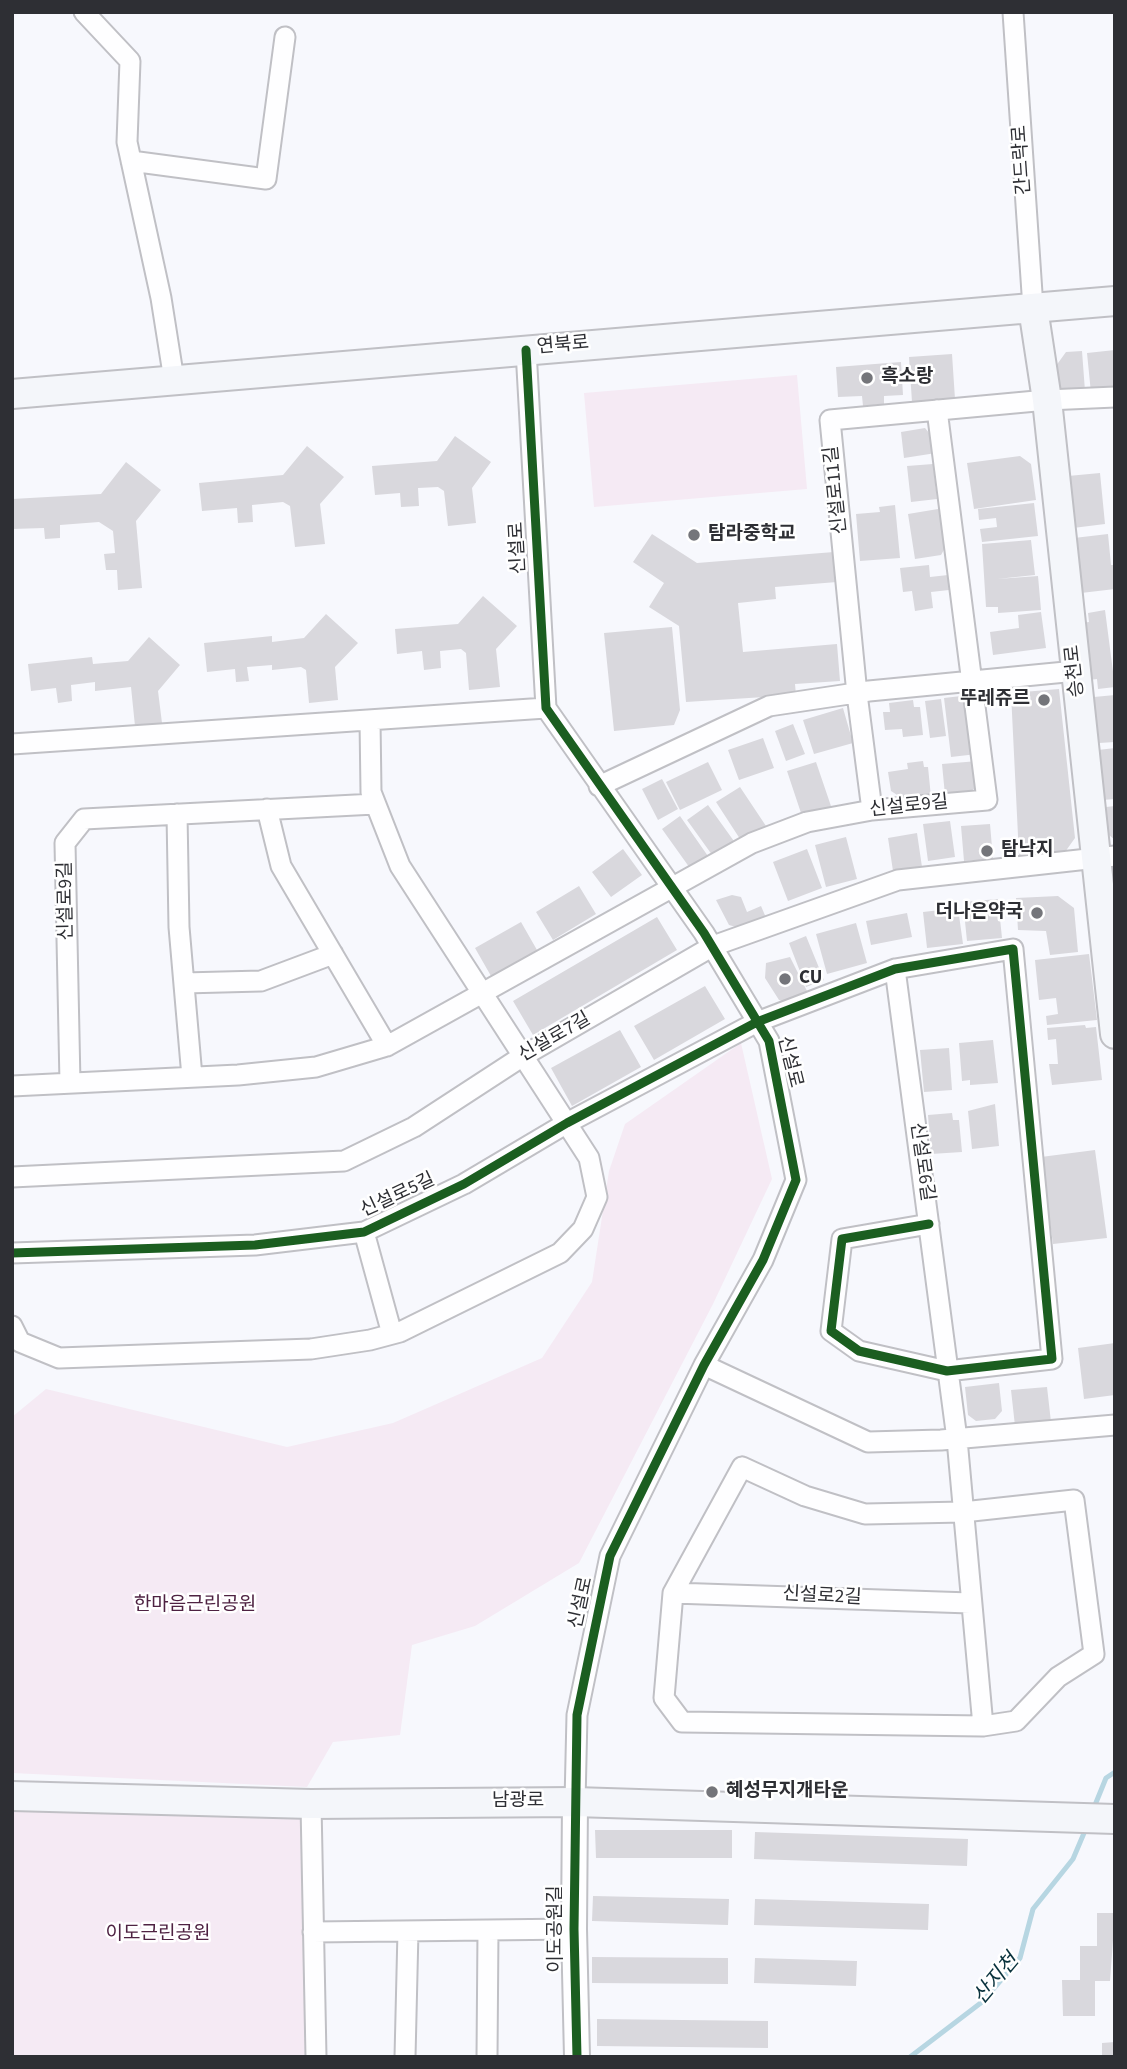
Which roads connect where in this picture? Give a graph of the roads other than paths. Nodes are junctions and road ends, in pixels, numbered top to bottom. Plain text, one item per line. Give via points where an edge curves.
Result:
1 (84, 12) edge
2 (1013, 12) edge
3 (285, 37) dead end
4 (131, 161) junction
5 (1115, 301) edge
6 (1033, 308) junction
7 (526, 350) junction
8 (174, 380) junction
9 (12, 394) edge
10 (1115, 397) edge
11 (1047, 400) junction
12 (937, 410) junction
13 (1076, 670) junction
14 (972, 681) junction
15 (857, 694) junction
16 (546, 708) junction
17 (370, 720) junction
18 (12, 744) edge
19 (599, 786) junction
20 (375, 804) junction
21 (267, 809) junction
22 (872, 810) junction
23 (177, 814) junction
24 (1104, 857) edge
25 (672, 887) junction
26 (713, 946) junction
27 (333, 954) junction
28 (895, 969) junction
29 (184, 984) junction
30 (482, 993) junction
31 (757, 1022) junction
32 (1115, 1034) edge
33 (387, 1046) junction
34 (523, 1056) junction
35 (192, 1077) junction
36 (70, 1083) junction
37 (12, 1086) edge
38 (567, 1123) junction
39 (12, 1177) edge
40 (929, 1224) junction
41 (365, 1232) junction
42 (12, 1253) edge
43 (12, 1326) edge
44 (392, 1334) junction
45 (704, 1365) junction
46 (947, 1371) junction
47 (1115, 1424) edge
48 (957, 1438) junction
49 (963, 1512) junction
50 (673, 1593) junction
51 (970, 1603) junction
52 (983, 1726) junction
53 (12, 1796) edge
54 (576, 1802) junction
55 (311, 1804) junction
56 (1115, 1819) edge
57 (574, 1929) junction
58 (488, 1930) junction
59 (408, 1931) junction
60 (313, 1932) junction
61 (316, 2057) edge
62 (405, 2057) edge
63 (487, 2057) edge
64 (577, 2057) edge

1 - 4 street via 130,61 127,142
2 - 6 street, 간드락로
3 - 4 street via 267,179
4 - 8 street
5 - 6 main road, 연북로
6 - 7 main road, 연북로
6 - 11 main road, 승천로
7 - 8 main road, 연북로
7 - 16 street, 신설로
8 - 9 main road, 연북로
10 - 11 street, 신설로11길
11 - 12 street, 신설로11길
11 - 13 main road, 승천로
12 - 14 street, 신설로9길
12 - 15 street, 신설로11길 via 830,420
13 - 14 street
13 - 24 main road, 승천로
14 - 15 street
14 - 22 street, 신설로9길 via 987,800
15 - 19 street via 769,706
15 - 22 street
16 - 17 street
16 - 19 street, 신설로
17 - 18 street
17 - 20 street
19 - 25 street, 신설로
20 - 21 street, 신설로9길
20 - 30 street via 400,866
21 - 23 street, 신설로9길
21 - 27 street via 281,866
22 - 25 street, 신설로9길 via 807,822 752,843
23 - 29 street
23 - 36 street, 신설로9길 via 84,819 65,843
24 - 26 street, 신설로7길 via 898,880
24 - 32 main road, 승천로
25 - 26 street, 신설로
25 - 30 street, 신설로9길
26 - 31 street, 신설로
26 - 34 street, 신설로7길
27 - 29 street via 261,981
27 - 33 street
28 - 31 street, 신설로5길
28 - 40 street, 신설로6길
28 - 46 street, 신설로5길 via 1013,949 1052,1359
29 - 35 street
30 - 33 street, 신설로9길
30 - 34 street
31 - 38 street, 신설로5길
31 - 45 street, 신설로 via 769,1041 796,1180 763,1260
33 - 35 street, 신설로9길 via 316,1067
34 - 38 street
34 - 39 street, 신설로7길 via 414,1127 344,1161
35 - 36 street, 신설로9길
36 - 37 street, 신설로9길
38 - 41 street, 신설로5길 via 464,1184
38 - 44 street via 589,1158 597,1197 583,1229 560,1253
40 - 46 street, 신설로6길
40 - 46 street via 842,1240 831,1331 859,1351
41 - 42 street, 신설로5길 via 255,1245
41 - 44 street
43 - 44 street via 20,1342 59,1358 311,1349
45 - 48 street via 868,1442
45 - 54 street, 신설로 via 610,1556 577,1716
46 - 48 street, 신설로6길
47 - 48 street
48 - 49 street
49 - 50 street via 865,1514 805,1496 742,1466
49 - 51 street
49 - 52 street via 1074,1500 1094,1654 1058,1677 1016,1721
50 - 51 street, 신설로2길
50 - 52 street via 664,1698 682,1722
51 - 52 street
53 - 55 main road, 남광로
54 - 55 main road, 남광로
54 - 56 main road, 남광로
54 - 57 street, 이도공원길
55 - 60 street
57 - 58 street, 이도공원길
57 - 64 street, 이도공원길
58 - 59 street, 이도공원길
58 - 63 street
59 - 60 street, 이도공원길
59 - 62 street
60 - 61 street

